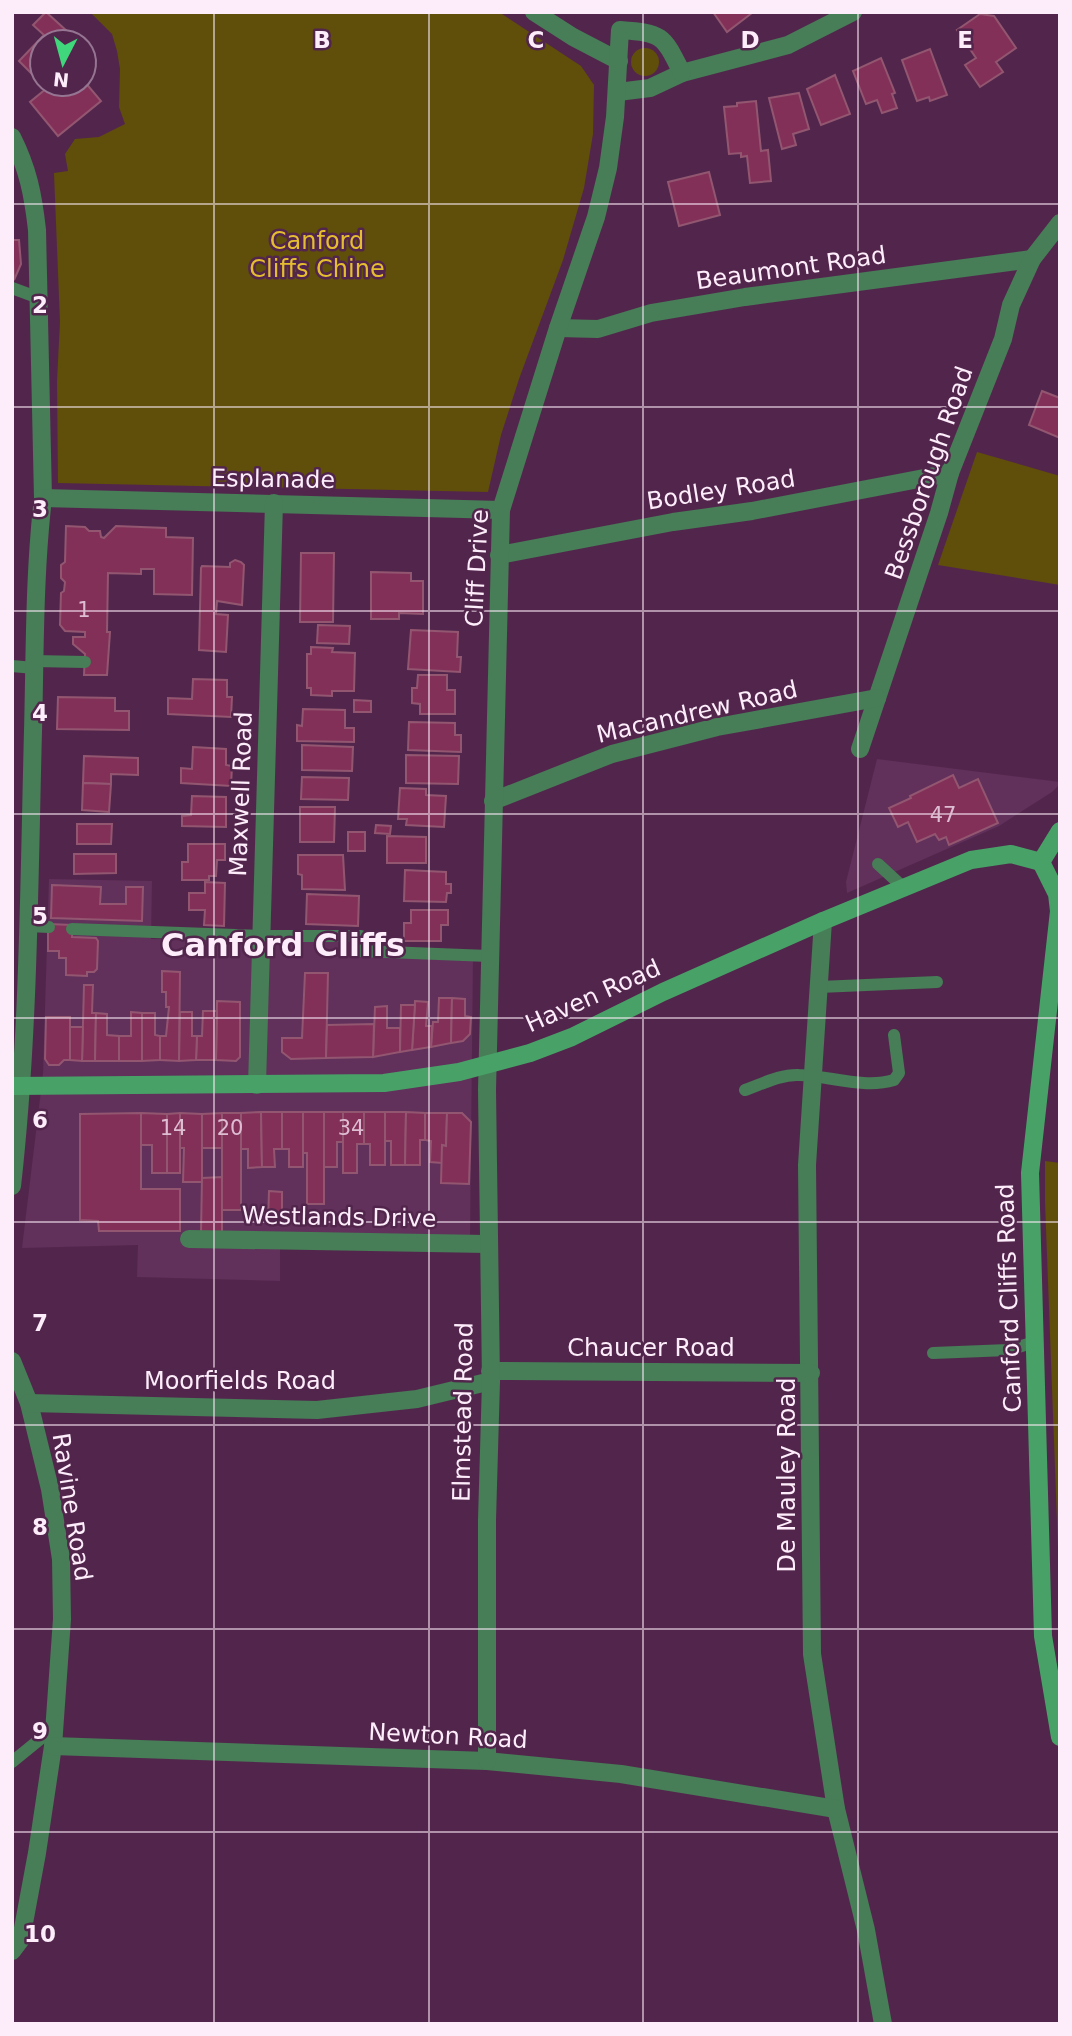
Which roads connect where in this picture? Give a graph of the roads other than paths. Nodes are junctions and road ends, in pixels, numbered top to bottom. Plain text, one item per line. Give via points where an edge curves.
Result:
1 (534, 12) edge
2 (853, 12) edge
3 (620, 21) edge
4 (619, 61) junction
5 (682, 73) junction
6 (618, 92) junction
7 (12, 137) edge
8 (1060, 223) edge
9 (1032, 260) junction
10 (12, 288) edge
11 (39, 298) junction
12 (558, 328) junction
13 (950, 473) junction
14 (40, 489) junction
15 (274, 503) junction
16 (501, 510) junction
17 (499, 555) junction
18 (85, 663) dead end
19 (34, 664) junction
20 (12, 666) edge
21 (877, 698) junction
22 (860, 749) dead end
23 (493, 801) junction
24 (1060, 831) edge
25 (1041, 862) junction
26 (878, 864) dead end
27 (904, 887) junction
28 (823, 920) junction
29 (28, 926) junction
30 (49, 928) dead end
31 (72, 929) dead end
32 (261, 936) junction
33 (489, 956) junction
34 (19, 982) edge
35 (937, 982) dead end
36 (819, 988) junction
37 (894, 1035) dead end
38 (487, 1063) junction
39 (813, 1077) junction
40 (17, 1086) edge
41 (257, 1086) junction
42 (746, 1090) dead end
43 (12, 1186) edge
44 (189, 1239) dead end
45 (488, 1244) junction
46 (1035, 1342) junction
47 (933, 1353) dead end
48 (12, 1361) edge
49 (811, 1373) junction
50 (490, 1376) junction
51 (29, 1403) junction
52 (1055, 1678) edge
53 (55, 1727) junction
54 (1060, 1737) edge
55 (53, 1746) junction
56 (487, 1761) junction
57 (12, 1762) edge
58 (836, 1809) junction
59 (12, 1951) edge
60 (883, 2024) edge

1 - 4 street
2 - 5 street via 788,45
3 - 4 street, Cliff Drive
3 - 5 street via 662,38
4 - 6 street, Cliff Drive
5 - 6 street via 650,88
6 - 12 street, Cliff Drive via 596,217
7 - 11 street via 26,165 32,192
8 - 9 street, Bessborough Road
9 - 12 street, Beaumont Road via 745,297 651,313 598,329
9 - 13 street, Bessborough Road
10 - 11 lane
11 - 14 street
12 - 16 street, Cliff Drive
13 - 17 street, Bodley Road
13 - 21 street, Bessborough Road
14 - 15 street, Esplanade
14 - 19 street
15 - 16 street, Esplanade
15 - 32 street, Maxwell Road
16 - 17 street, Cliff Drive
17 - 23 street, Cliff Drive
18 - 19 lane
19 - 20 lane
19 - 29 street
21 - 22 street, Bessborough Road
21 - 23 street, Macandrew Road via 717,727 612,754
23 - 33 street, Cliff Drive
24 - 25 main road
25 - 27 main road, Haven Road via 1011,854 971,860
25 - 46 main road, Canford Cliffs Road via 1057,894 1059,911 1030,1173
26 - 27 lane
27 - 28 main road, Haven Road
28 - 36 street, De Mauley Road
28 - 38 main road, Haven Road via 572,1037
29 - 30 lane
29 - 34 street
31 - 32 lane
32 - 33 lane via 361,936 361,951
32 - 41 street, Maxwell Road
33 - 38 street, Cliff Drive
34 - 40 street
35 - 36 lane
36 - 39 street, De Mauley Road
37 - 39 lane via 899,1073 894,1080
38 - 41 main road, Haven Road via 384,1083
38 - 45 street, Elmstead Road
39 - 42 lane via 797,1074
39 - 49 street, De Mauley Road via 807,1165
40 - 41 main road, Haven Road
40 - 43 street
44 - 45 street, Westlands Drive
45 - 50 street, Elmstead Road
46 - 47 lane via 1008,1350
46 - 52 main road, Canford Cliffs Road via 1043,1636
48 - 51 street, Ravine Road
49 - 50 street, Chaucer Road
49 - 58 street, De Mauley Road via 812,1654
50 - 51 street, Moorfields Road via 417,1399 317,1410
50 - 56 street, Elmstead Road
51 - 53 street, Ravine Road via 61,1559
52 - 54 main road, Canford Cliffs Road
53 - 55 street, Ravine Road
53 - 57 lane
55 - 56 street, Newton Road
55 - 59 street, Ravine Road via 21,1939
56 - 58 street, Newton Road via 621,1774
58 - 60 street, De Mauley Road

